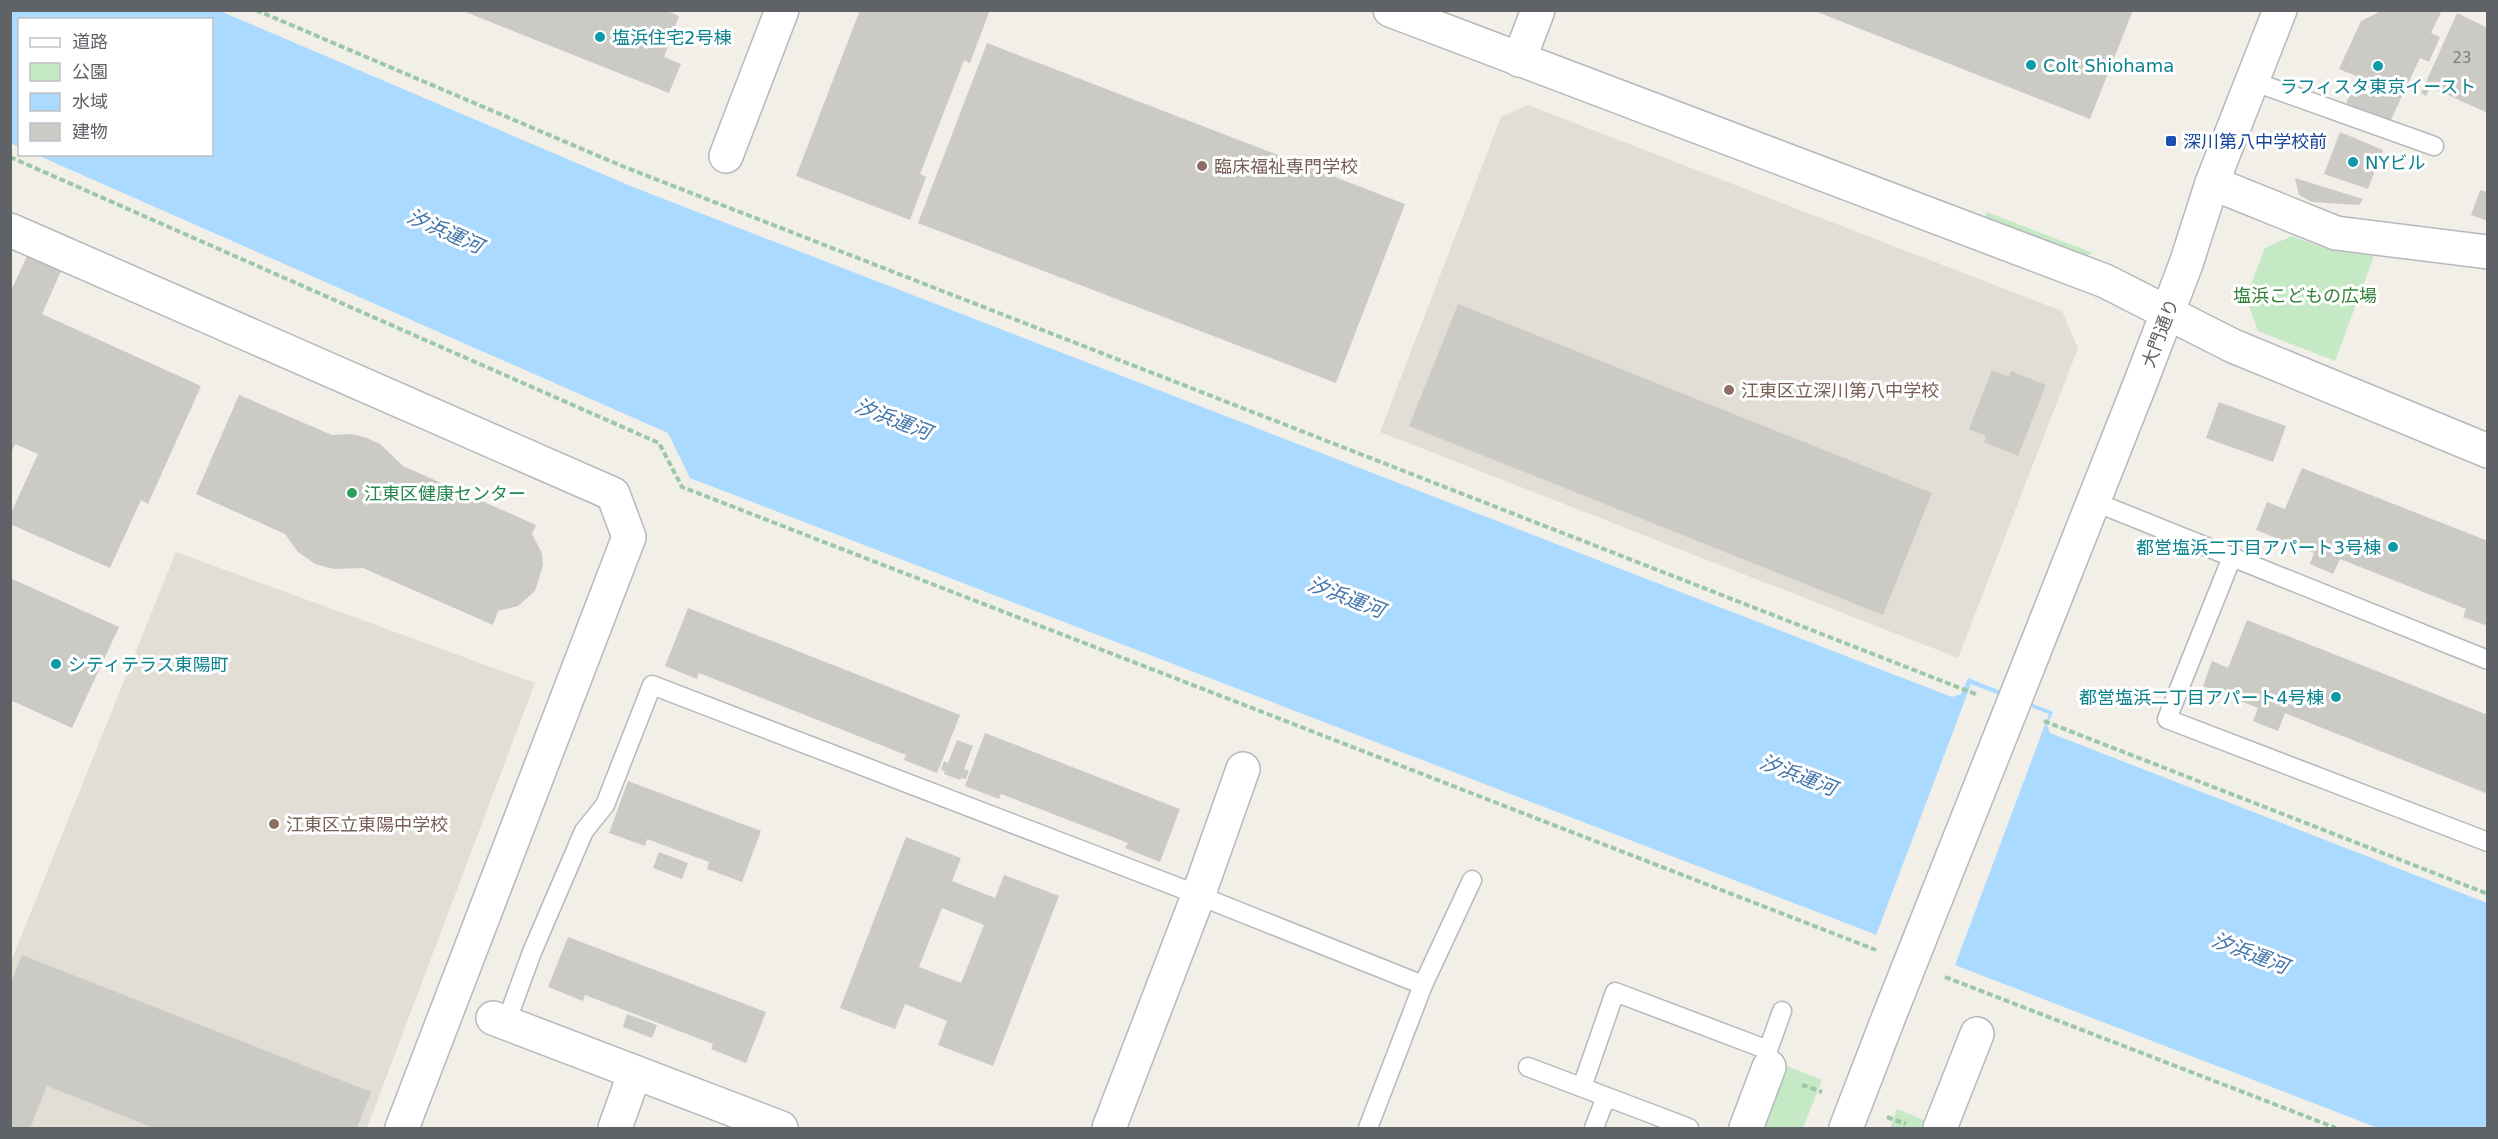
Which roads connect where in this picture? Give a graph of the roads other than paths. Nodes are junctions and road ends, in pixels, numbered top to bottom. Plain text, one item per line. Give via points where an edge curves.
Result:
1 (782, 10) edge
2 (1390, 10) edge
3 (1538, 10) edge
4 (2280, 10) edge
5 (1519, 60) junction
6 (2252, 81) junction
7 (2434, 146) dead end
8 (726, 156) dead end
9 (2212, 183) junction
10 (10, 230) edge
11 (2487, 252) edge
12 (2168, 312) junction
13 (2487, 451) edge
14 (2095, 502) junction
15 (2232, 557) junction
16 (2487, 660) edge
17 (1244, 769) dead end
18 (2487, 842) edge
19 (1472, 880) dead end
20 (1198, 896) junction
21 (1423, 985) junction
22 (1782, 1011) dead end
23 (500, 1020) joint
24 (1977, 1034) dead end
25 (1768, 1058) junction
26 (1528, 1066) dead end
27 (635, 1072) junction
28 (1582, 1087) junction
29 (1606, 1097) junction
30 (402, 1128) edge
31 (615, 1128) edge
32 (781, 1128) edge
33 (1109, 1128) edge
34 (1368, 1128) edge
35 (1594, 1128) edge
36 (1689, 1128) edge
37 (1746, 1128) edge
38 (1846, 1128) edge
39 (1940, 1128) edge

1 - 8 street
2 - 5 street
3 - 5 street
4 - 6 street, 大門通り
5 - 12 street via 2105,281
6 - 7 lane
6 - 9 street, 大門通り
9 - 11 street via 2336,233
9 - 12 street, 大門通り
10 - 30 street via 613,494 629,537
12 - 13 street via 2233,346
12 - 14 street, 大門通り
14 - 15 lane
14 - 38 street, 大門通り, bridge
15 - 16 lane
15 - 18 lane via 2167,719
17 - 20 street
19 - 21 lane
20 - 21 lane
20 - 23 lane via 652,685 605,805 584,831
20 - 33 street
21 - 34 lane
22 - 25 lane
23 - 27 street
24 - 39 street
25 - 28 lane via 1616,992
25 - 37 street
26 - 28 lane
27 - 31 street
27 - 32 street
28 - 29 lane
29 - 35 lane
29 - 36 lane

